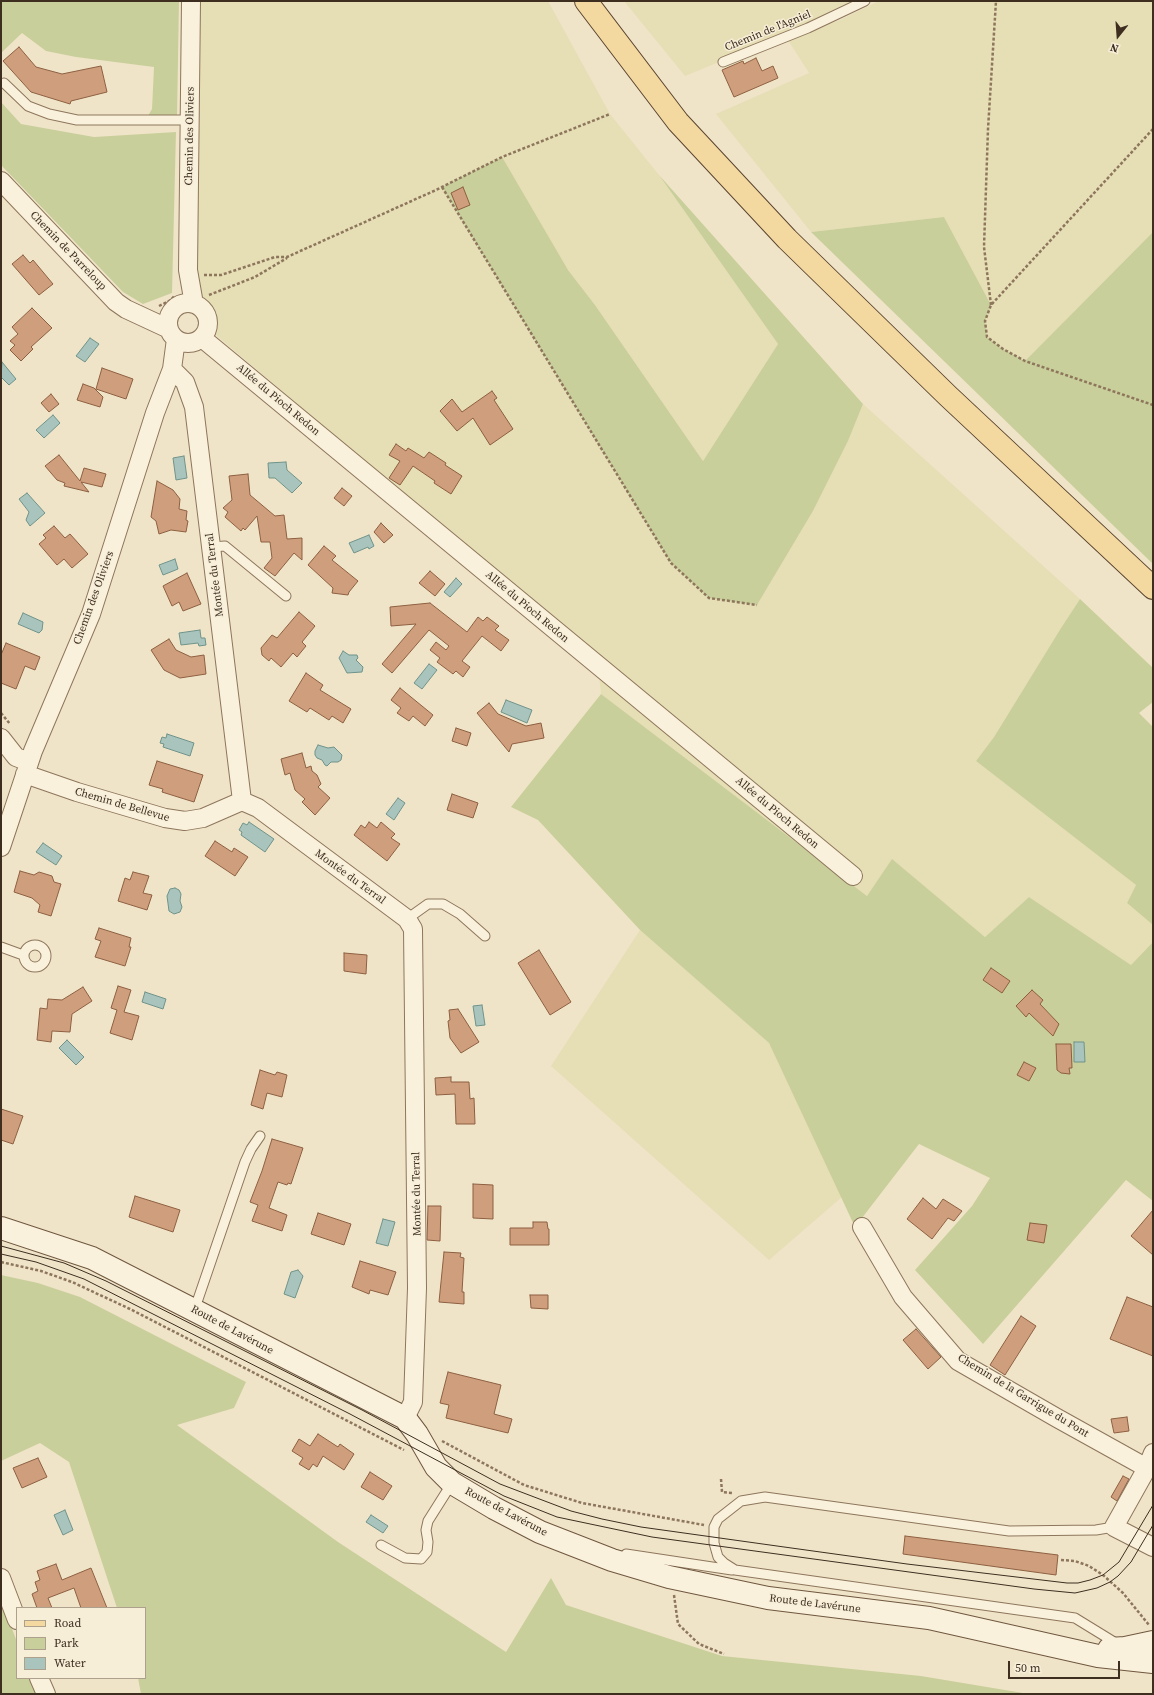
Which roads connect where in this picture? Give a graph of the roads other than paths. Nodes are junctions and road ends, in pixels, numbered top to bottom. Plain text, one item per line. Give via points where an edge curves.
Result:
1 (191, 1) edge
2 (586, 1) edge
3 (865, 1) edge
4 (723, 62) dead end
5 (4, 83) dead end
6 (190, 120) junction
7 (1, 181) edge
8 (186, 306) junction
9 (139, 315) junction
10 (185, 337) junction
11 (172, 369) junction
12 (211, 547) junction
13 (1153, 588) edge
14 (286, 596) dead end
15 (1, 738) edge
16 (27, 768) junction
17 (242, 801) junction
18 (1, 847) edge
19 (853, 876) dead end
20 (407, 919) junction
21 (484, 936) dead end
22 (1, 947) edge
23 (23, 955) dead end
24 (260, 1136) dead end
25 (862, 1227) dead end
26 (1, 1228) edge
27 (194, 1311) junction
28 (405, 1418) junction
29 (1150, 1460) edge
30 (452, 1483) junction
31 (1114, 1527) junction
32 (381, 1545) dead end
33 (1153, 1547) edge
34 (580, 1548) junction
35 (735, 1570) junction
36 (1, 1578) edge
37 (16, 1617) edge
38 (1153, 1642) edge
39 (1125, 1648) junction
40 (1076, 1650) junction
41 (1153, 1662) edge
42 (39, 1679) edge
43 (46, 1694) edge

1 - 6 street, Chemin des Oliviers
2 - 13 main road via 678,122 787,239 948,396
3 - 4 lane, Chemin de l'Agniel via 808,28
5 - 6 lane via 28,106 77,120
6 - 8 street, Chemin des Oliviers
7 - 9 street, Chemin de Parreloup via 116,302
8 - 9 street
8 - 10 street, Chemin des Oliviers via 169,316
8 - 10 street, Chemin des Oliviers via 207,315 208,327
9 - 10 street, Chemin de Parreloup
10 - 11 street, Chemin des Oliviers
10 - 19 street, Allée du Pioch Redon
11 - 12 street, Montée du Terral via 185,382 194,407
11 - 16 street, Chemin des Oliviers via 155,413 91,614
12 - 14 lane via 225,546
12 - 17 street, Montée du Terral
15 - 16 street, Chemin de Bellevue
16 - 17 street, Chemin de Bellevue via 107,801 165,818 185,821 203,818
16 - 18 street, Chemin des Oliviers
17 - 20 street, Montée du Terral via 258,808
20 - 21 lane via 428,904 443,904 460,914
20 - 28 street, Montée du Terral via 413,929 417,1288 413,1402
22 - 23 lane
24 - 27 lane via 245,1162
25 - 29 street, Chemin de la Garrigue du Pont via 903,1297 958,1360 1057,1418
26 - 27 main road, Route de Lavérune via 92,1258
27 - 28 main road, Route de Lavérune
28 - 30 main road, Route de Lavérune via 436,1467
29 - 31 street, Chemin de la Garrigue du Pont
30 - 32 lane via 428,1521 427,1552 421,1559 405,1558
30 - 34 main road, Route de Lavérune via 533,1529
31 - 33 street
31 - 35 lane via 1096,1530 1009,1531 765,1497 741,1502 718,1519 714,1527 714,1543 718,1557
34 - 35 lane
34 - 40 main road, Route de Lavérune via 669,1577 715,1588 768,1598 929,1618
35 - 39 lane via 1075,1618
36 - 37 street
38 - 39 main road, Route de Lavérune
39 - 40 main road, Route de Lavérune
40 - 41 main road, Route de Lavérune via 1098,1656
42 - 43 street

